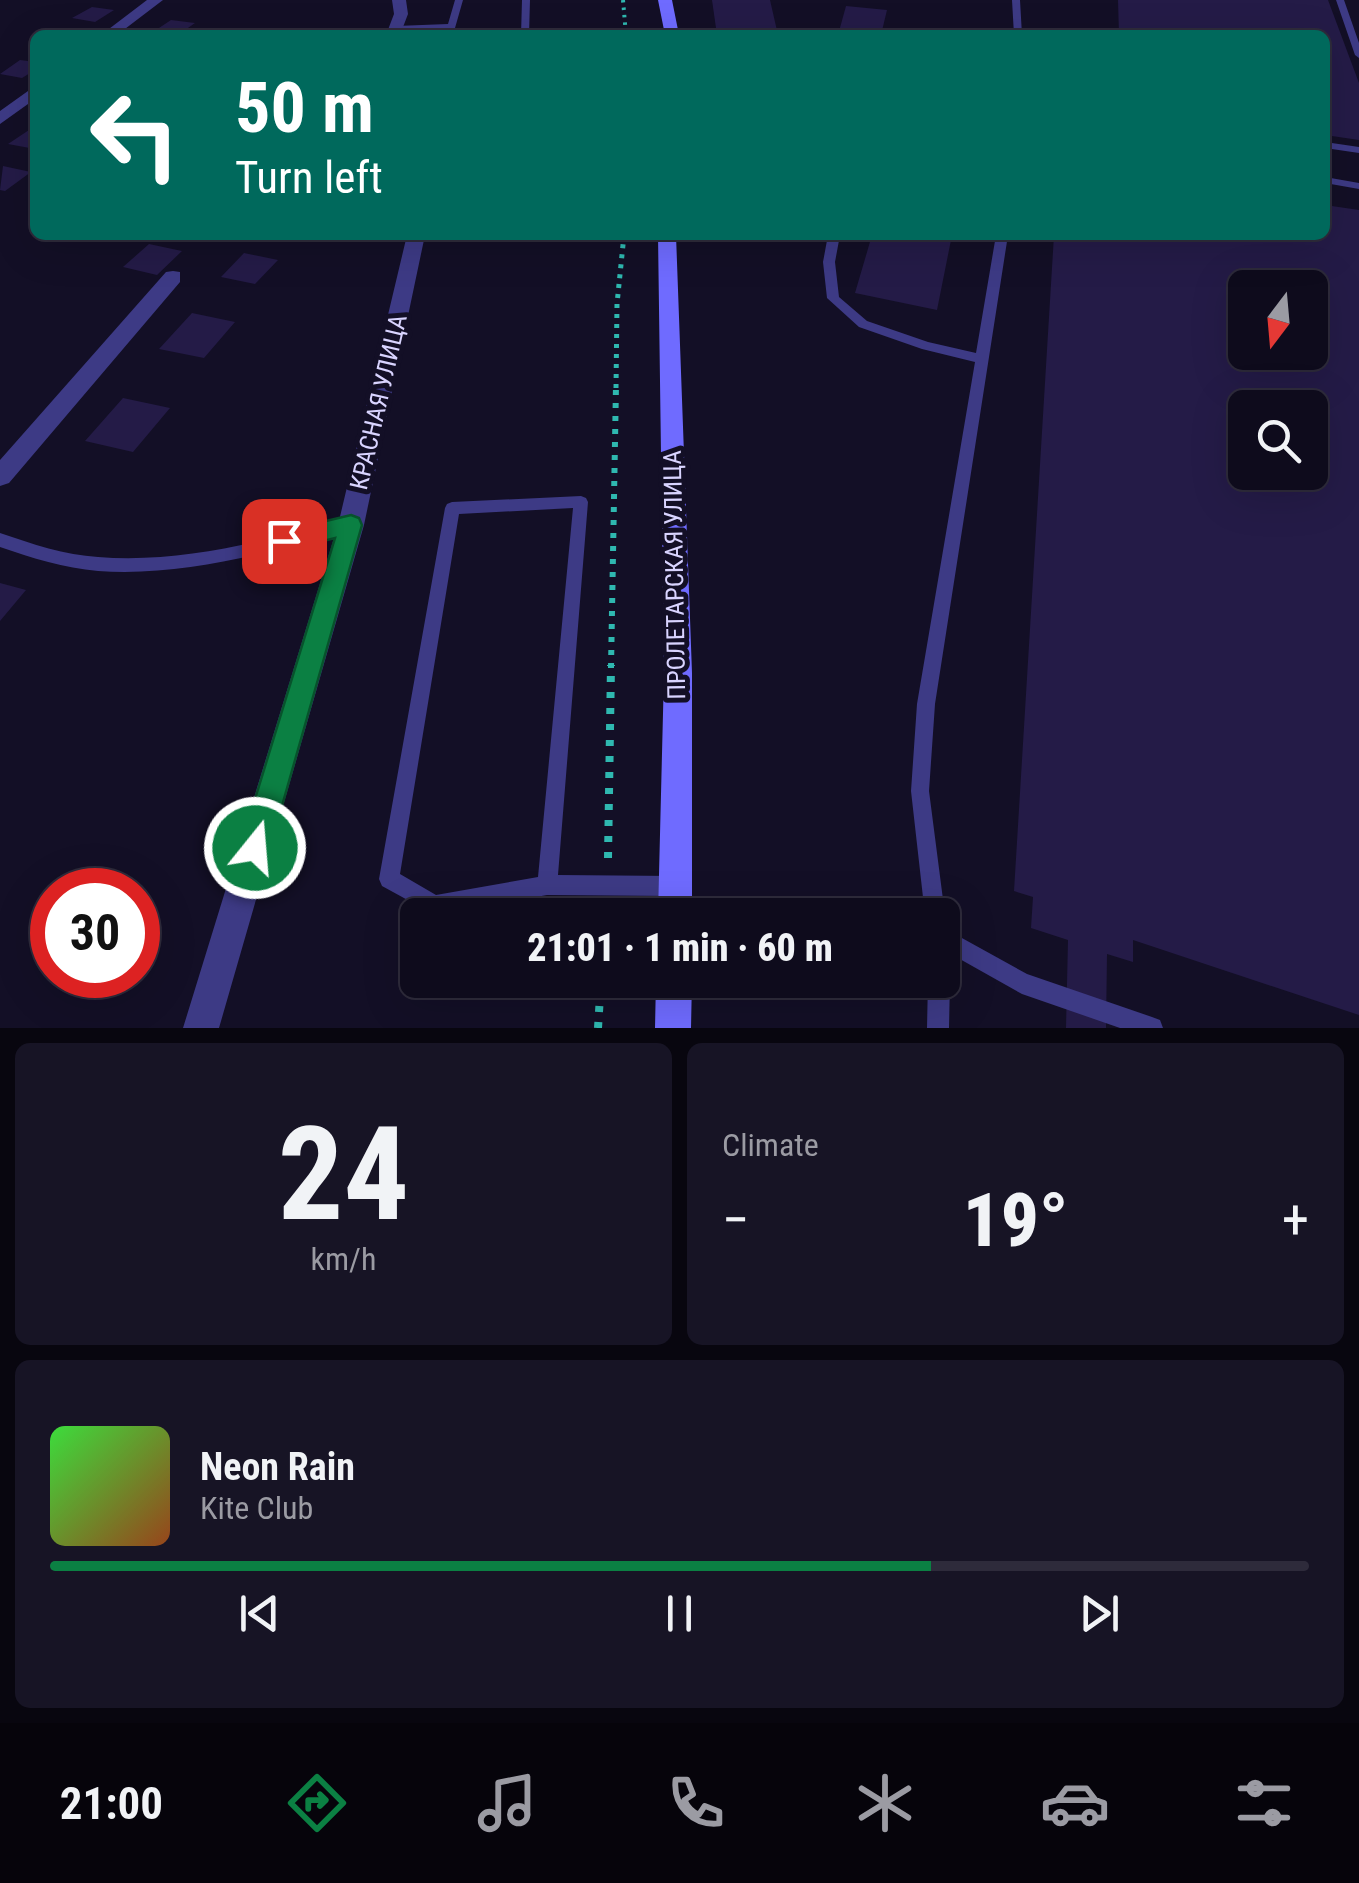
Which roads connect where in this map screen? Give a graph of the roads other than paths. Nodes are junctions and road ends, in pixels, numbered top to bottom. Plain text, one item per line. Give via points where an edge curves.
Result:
1 (156, 0) edge
2 (399, 0) edge
3 (459, 0) edge
4 (526, 0) edge
5 (665, 0) edge
6 (1016, 0) edge
7 (1340, 0) edge
8 (115, 30) edge
9 (395, 30) edge
10 (413, 30) edge
11 (525, 30) edge
12 (671, 30) edge
13 (1018, 30) edge
14 (1359, 55) edge
15 (30, 95) edge
16 (0, 119) edge
17 (1330, 146) edge
18 (1359, 150) edge
19 (1330, 181) edge
20 (1359, 186) edge
21 (415, 240) edge
22 (667, 240) edge
23 (833, 240) edge
24 (1001, 240) edge
25 (173, 276) dead end
26 (983, 360) junction
27 (0, 476) edge
28 (351, 525) junction
29 (0, 540) edge
30 (546, 884) junction
31 (675, 886) junction
32 (675, 898) edge
33 (933, 898) edge
34 (960, 948) edge
35 (674, 998) edge
36 (939, 998) edge
37 (202, 1028) edge
38 (674, 1028) edge
39 (938, 1028) edge
40 (1152, 1028) edge

1 - 8 street
2 - 9 street
3 - 10 lane via 452,26
4 - 11 lane
5 - 12 main road
6 - 13 lane
7 - 14 lane
15 - 16 street
17 - 18 lane
19 - 20 lane
21 - 28 street, КРАСНАЯ УЛИЦА
22 - 31 main road, ПРОЛЕТАРСКАЯ УЛИЦА via 678,673
23 - 26 lane via 833,298 863,324
24 - 26 lane
25 - 27 street
26 - 33 lane via 926,704 920,792
28 - 29 lane via 169,561 100,564
28 - 37 street, КРАСНАЯ УЛИЦА
30 - 30 lane via 581,502 452,508 389,879 436,905
30 - 31 lane
31 - 32 main road, ПРОЛЕТАРСКАЯ УЛИЦА
34 - 40 lane via 1022,982
35 - 38 main road
36 - 39 lane

